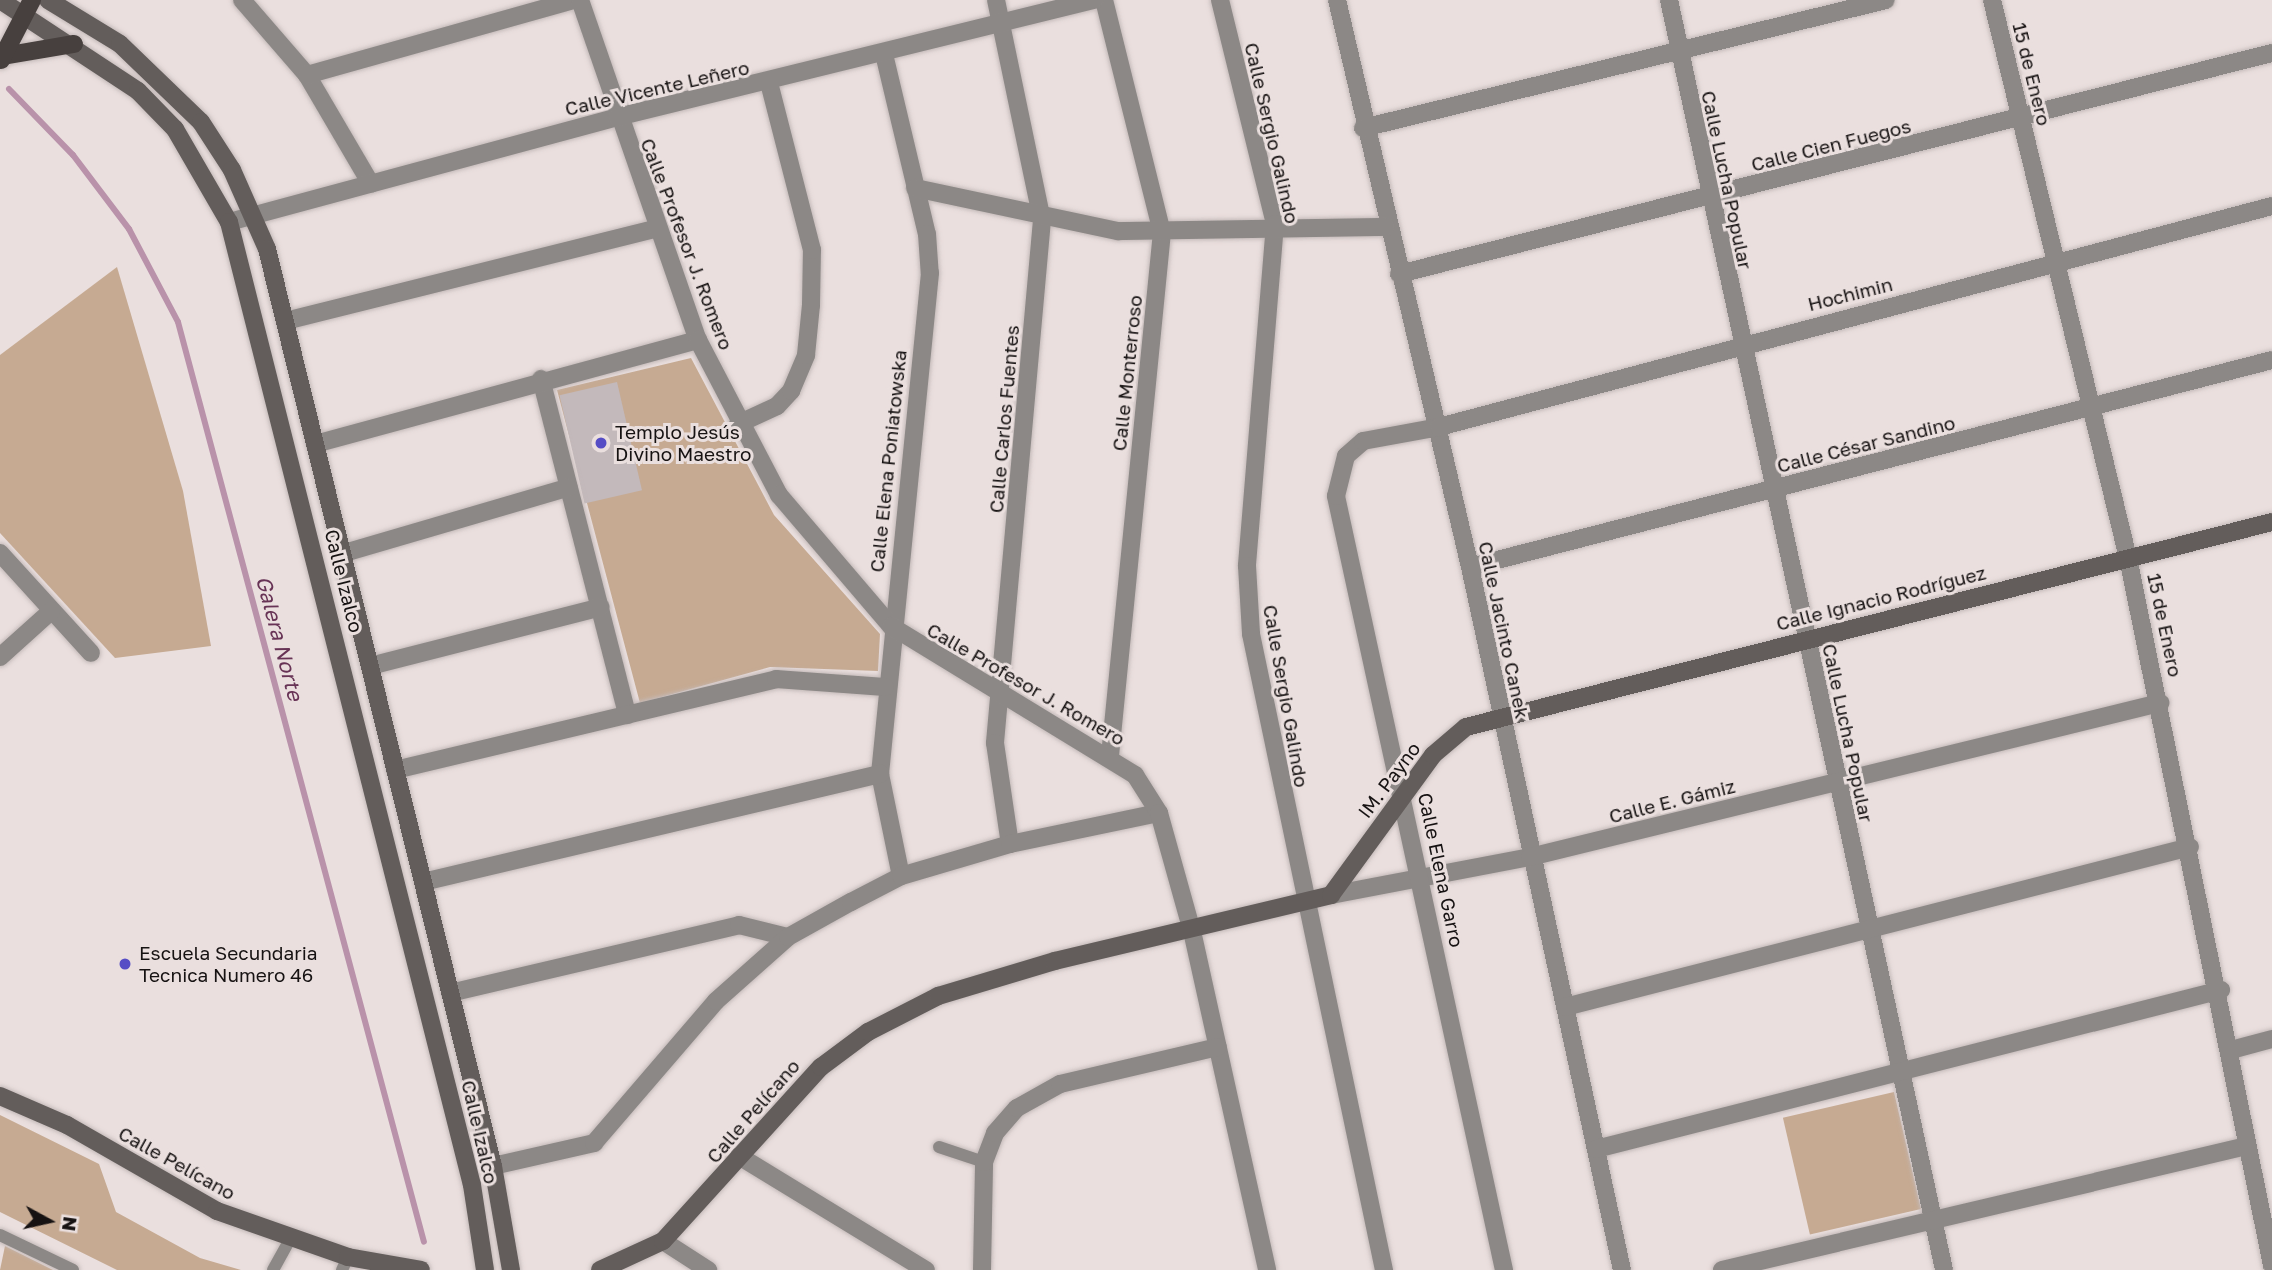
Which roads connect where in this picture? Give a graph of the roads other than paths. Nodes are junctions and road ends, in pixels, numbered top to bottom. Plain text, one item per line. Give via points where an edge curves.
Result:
1 (0, 0) edge
2 (48, 0) edge
3 (242, 0) edge
4 (573, 0) edge
5 (580, 0) edge
6 (996, 0) edge
7 (1095, 0) edge
8 (1104, 0) edge
9 (1220, 0) edge
10 (1337, 0) edge
11 (1669, 0) edge
12 (1886, 0) edge
13 (1992, 0) edge
14 (29, 7) edge
15 (1001, 23) junction
16 (74, 44) junction
17 (1679, 51) junction
18 (2272, 52) edge
19 (884, 54) junction
20 (2, 59) edge
21 (307, 75) junction
22 (769, 83) junction
23 (617, 117) junction
24 (2021, 118) junction
25 (1363, 128) junction
26 (371, 184) junction
27 (915, 188) junction
28 (1710, 197) junction
29 (2272, 206) edge
30 (254, 214) junction
31 (1042, 220) junction
32 (229, 222) junction
33 (1275, 224) junction
34 (1386, 227) junction
35 (657, 228) junction
36 (1162, 232) junction
37 (2057, 264) junction
38 (1399, 274) junction
39 (285, 321) junction
40 (698, 340) junction
41 (1740, 343) junction
42 (2272, 360) edge
43 (541, 379) junction
44 (2093, 408) junction
45 (738, 424) junction
46 (1438, 427) junction
47 (314, 444) junction
48 (569, 487) junction
49 (1772, 489) junction
50 (2272, 522) edge
51 (0, 553) edge
52 (344, 553) junction
53 (2128, 558) junction
54 (1470, 567) junction
55 (601, 607) junction
56 (51, 611) junction
57 (891, 626) junction
58 (1807, 639) junction
59 (91, 653) dead end
60 (0, 657) edge
61 (370, 666) junction
62 (885, 687) junction
63 (1001, 698) junction
64 (2160, 703) junction
65 (1500, 713) junction
66 (627, 715) junction
67 (1110, 756) junction
68 (395, 770) junction
69 (880, 774) junction
70 (1838, 782) junction
71 (1403, 793) junction
72 (1159, 813) junction
73 (1010, 844) junction
74 (2190, 847) junction
75 (1530, 856) junction
76 (901, 876) junction
77 (1422, 879) junction
78 (423, 882) junction
79 (1331, 895) junction
80 (1305, 905) junction
81 (1867, 928) junction
82 (1192, 931) junction
83 (789, 937) junction
84 (2221, 990) junction
85 (450, 993) junction
86 (1565, 1007) junction
87 (2272, 1039) edge
88 (1218, 1047) junction
89 (2231, 1050) junction
90 (1902, 1073) junction
91 (0, 1096) edge
92 (2247, 1146) junction
93 (940, 1147) dead end
94 (1596, 1149) junction
95 (739, 1156) junction
96 (984, 1162) junction
97 (493, 1166) junction
98 (2265, 1195) edge
99 (1933, 1218) junction
100 (0, 1235) edge
101 (290, 1239) junction
102 (663, 1241) junction
103 (345, 1264) edge
104 (2272, 1265) edge
105 (73, 1270) edge
106 (273, 1270) edge
107 (421, 1270) edge
108 (485, 1270) edge
109 (511, 1270) edge
110 (600, 1270) edge
111 (708, 1270) edge
112 (926, 1270) edge
113 (982, 1270) edge
114 (1266, 1270) edge
115 (1384, 1270) edge
116 (1504, 1270) edge
117 (1622, 1270) edge
118 (1722, 1270) edge
119 (1944, 1270) edge

1 - 14 main road, Calle Izalco
2 - 30 main road, Calle Izalco via 120,44 160,79 201,122
3 - 21 street
4 - 21 street
5 - 23 street, Calle Profesor J. Romero
6 - 15 street, Calle Carlos Fuentes
7 - 15 street, Calle Vicente Leñero
8 - 36 street, Calle Monterroso
9 - 33 street, Calle Sergio Galindo
10 - 25 street, Calle Jacinto Canek
11 - 17 street, Calle Lucha Popular
12 - 17 street
13 - 24 street, 15 de Enero
14 - 16 main road, Calle Izalco
14 - 20 main road
15 - 19 street, Calle Vicente Leñero
15 - 31 street, Calle Carlos Fuentes
16 - 20 main road
16 - 32 main road, Calle Izalco via 138,91 175,129
17 - 25 street
17 - 28 street, Calle Lucha Popular
18 - 24 street, Calle Cien Fuegos
19 - 22 street, Calle Vicente Leñero
19 - 27 street, Calle Elena Poniatowska
21 - 26 street
22 - 23 street, Calle Vicente Leñero
22 - 45 street via 812,250 811,305 806,355 791,391 777,406
23 - 26 street, Calle Vicente Leñero
23 - 35 street, Calle Profesor J. Romero
24 - 28 street, Calle Cien Fuegos
24 - 37 street, 15 de Enero
25 - 34 street, Calle Jacinto Canek
26 - 30 street, Calle Vicente Leñero
27 - 31 street
27 - 57 street, Calle Elena Poniatowska via 930,273
28 - 38 street, Calle Cien Fuegos
28 - 41 street, Calle Lucha Popular
29 - 37 street, Hochimin
30 - 32 street, Calle Vicente Leñero
30 - 39 main road, Calle Izalco
31 - 36 street
31 - 63 street, Calle Carlos Fuentes
32 - 108 main road, Calle Izalco via 472,1185
33 - 34 street
33 - 36 street
33 - 80 street, Calle Sergio Galindo via 1248,598
34 - 38 street, Calle Jacinto Canek
35 - 39 street
35 - 40 street, Calle Profesor J. Romero
36 - 67 street, Calle Monterroso
37 - 41 street, Hochimin
37 - 44 street, 15 de Enero
38 - 46 street, Calle Jacinto Canek
39 - 47 main road, Calle Izalco
40 - 43 street
40 - 45 street, Calle Profesor J. Romero
41 - 46 street, Hochimin
41 - 49 street, Calle Lucha Popular
42 - 44 street, Calle César Sandino
43 - 47 street
43 - 48 street
44 - 49 street, Calle César Sandino
44 - 53 street, 15 de Enero
45 - 57 street, Calle Profesor J. Romero via 824,554
46 - 54 street, Calle Jacinto Canek
46 - 71 street, Calle Elena Garro via 1363,441 1346,456 1336,477
47 - 52 main road, Calle Izalco
48 - 52 street
48 - 55 street
49 - 54 street, Calle César Sandino
49 - 58 street, Calle Lucha Popular
50 - 53 main road, Calle Ignacio Rodríguez
51 - 56 street
52 - 61 main road, Calle Izalco
53 - 58 main road, Calle Ignacio Rodríguez
53 - 64 street, 15 de Enero
54 - 65 street, Calle Jacinto Canek
55 - 61 street
55 - 66 street
56 - 59 street
56 - 60 street
57 - 62 street, Calle Elena Poniatowska
57 - 63 street, Calle Profesor J. Romero
58 - 65 main road, Calle Ignacio Rodríguez
58 - 70 street, Calle Lucha Popular
61 - 68 main road, Calle Izalco
62 - 66 street via 776,679
62 - 69 street, Calle Elena Poniatowska
63 - 67 street, Calle Profesor J. Romero
63 - 73 street, Calle Carlos Fuentes via 996,773
64 - 70 street, Calle E. Gámiz
64 - 74 street, 15 de Enero
65 - 71 main road, IM. Payno via 1449,738
65 - 75 street, Calle Jacinto Canek
66 - 68 street
67 - 72 street, Calle Profesor J. Romero via 1135,775
68 - 78 main road, Calle Izalco
69 - 76 street, Calle Elena Poniatowska
69 - 78 street
70 - 75 street, Calle E. Gámiz
70 - 81 street, Calle Lucha Popular
71 - 77 street, Calle Elena Garro
71 - 79 main road, IM. Payno
72 - 73 street
72 - 82 street, Calle Profesor J. Romero
73 - 76 street
74 - 81 street
74 - 84 street, 15 de Enero
75 - 77 street, Calle E. Gámiz
75 - 86 street, Calle Jacinto Canek
76 - 83 street
77 - 79 street, Calle E. Gámiz
77 - 116 street, Calle Elena Garro
78 - 85 main road, Calle Izalco
79 - 80 main road, Calle E. Gámiz
80 - 82 main road, Calle E. Gámiz
80 - 115 street, Calle Sergio Galindo
81 - 86 street
81 - 90 street, Calle Lucha Popular
82 - 88 street, Calle Profesor J. Romero
82 - 95 main road, Calle Pelícano via 1055,961 938,996 869,1032 821,1067
83 - 85 street via 739,925
83 - 97 street via 716,1001 594,1143
84 - 89 street, 15 de Enero
84 - 90 street
85 - 97 main road, Calle Izalco
86 - 94 street, Calle Jacinto Canek
87 - 89 street
88 - 96 street via 1034,1094 995,1133
88 - 114 street, Calle Profesor J. Romero
89 - 92 street, 15 de Enero
90 - 94 street
90 - 99 street, Calle Lucha Popular
91 - 101 main road, Calle Pelícano via 67,1125 217,1211
92 - 98 street, 15 de Enero
92 - 99 street
93 - 96 lane
94 - 117 street, Calle Jacinto Canek
95 - 102 main road, Calle Pelícano
95 - 112 street
96 - 113 street
97 - 109 main road, Calle Izalco
98 - 104 street, 15 de Enero
99 - 118 street
99 - 119 street, Calle Lucha Popular
100 - 105 lane
101 - 103 main road, Calle Pelícano
101 - 106 lane
102 - 110 main road, Calle Pelícano
102 - 111 street
103 - 107 main road, Calle Pelícano

